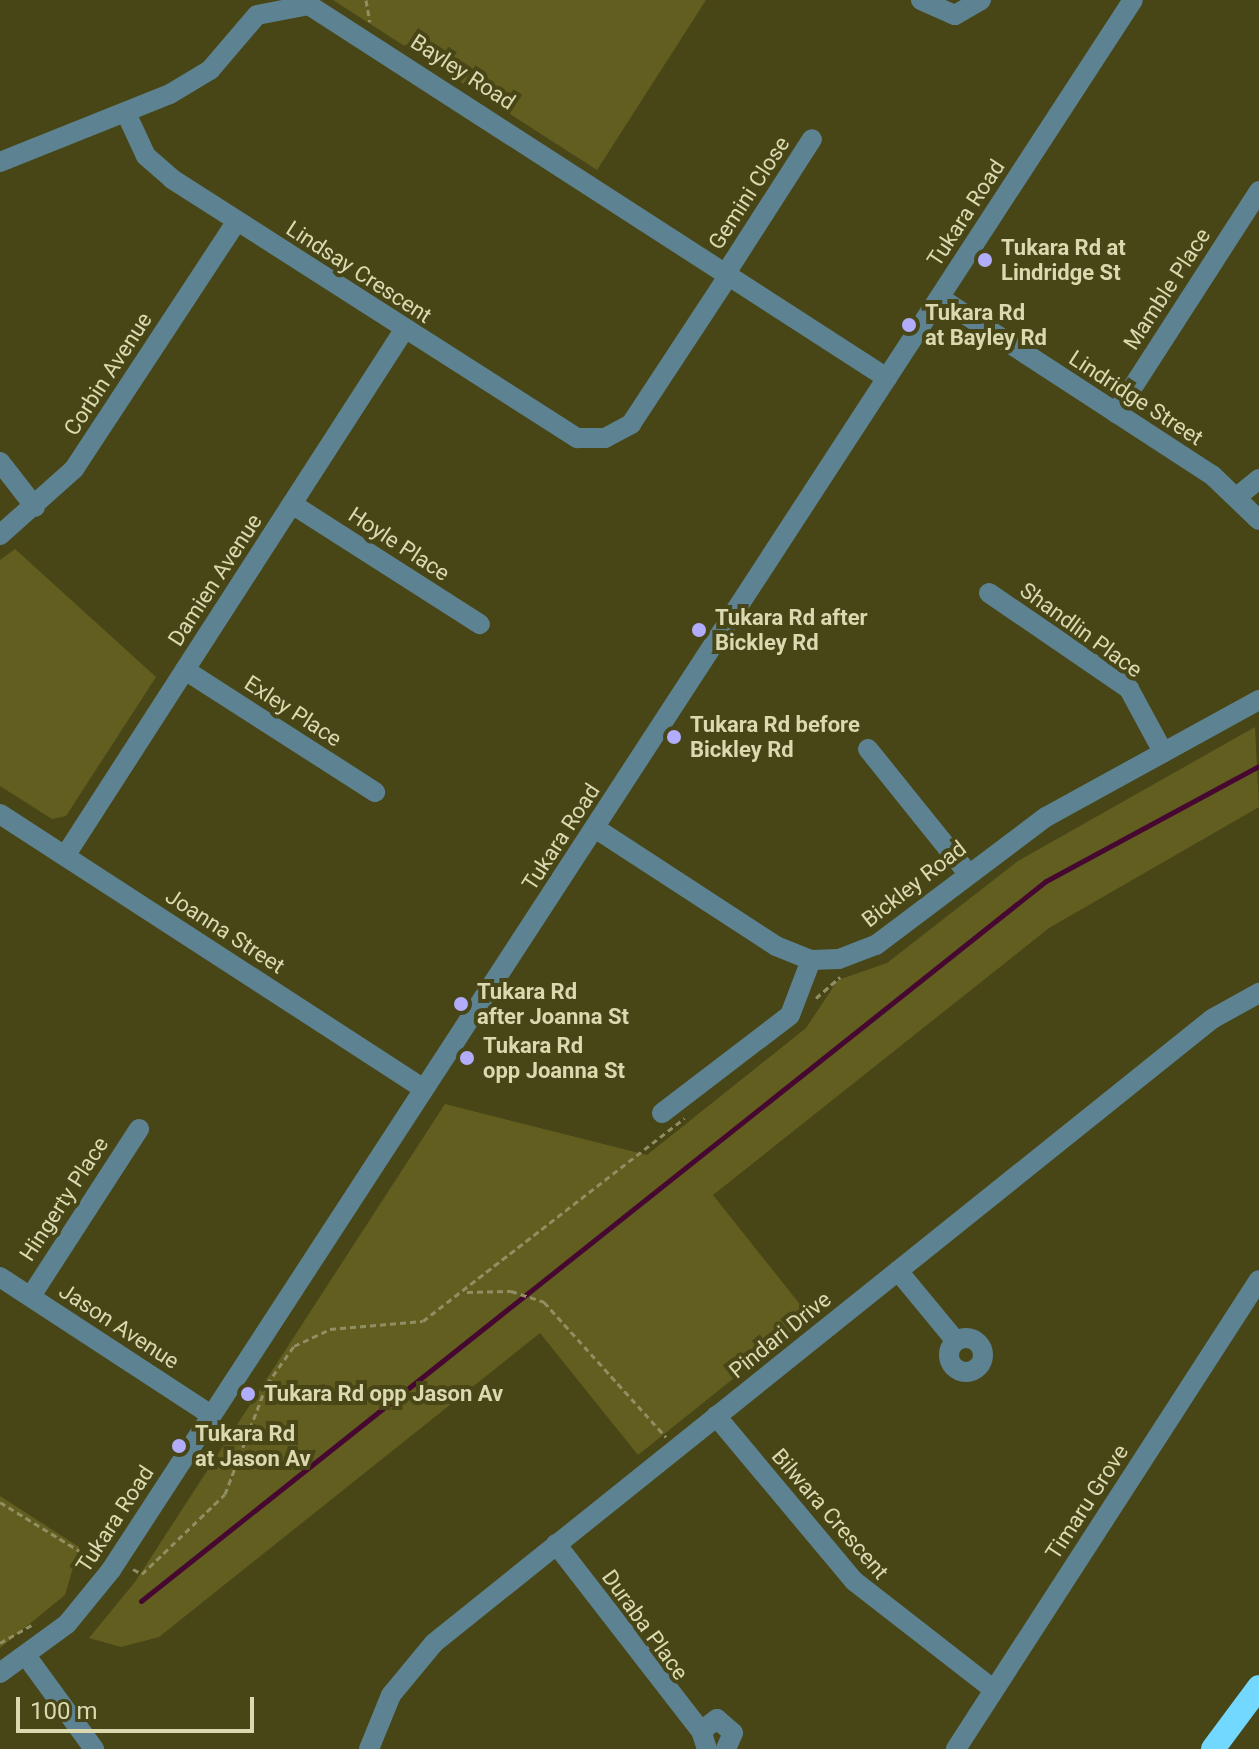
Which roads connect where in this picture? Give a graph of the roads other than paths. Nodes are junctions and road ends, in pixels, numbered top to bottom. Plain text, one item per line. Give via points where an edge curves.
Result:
1 (921, 0) edge
2 (981, 0) edge
3 (1133, 0) edge
4 (126, 113) junction
5 (812, 139) dead end
6 (0, 162) edge
7 (1259, 191) edge
8 (237, 221) junction
9 (728, 274) junction
10 (940, 298) junction
11 (404, 330) junction
12 (887, 378) junction
13 (1116, 413) junction
14 (0, 462) edge
15 (1259, 479) edge
16 (1238, 496) junction
17 (292, 504) junction
18 (35, 507) junction
19 (1259, 520) edge
20 (0, 535) edge
21 (989, 593) dead end
22 (480, 624) dead end
23 (185, 670) junction
24 (1259, 700) edge
25 (868, 749) dead end
26 (1163, 752) junction
27 (375, 792) dead end
28 (0, 814) edge
29 (595, 828) junction
30 (65, 856) junction
31 (967, 872) junction
32 (811, 960) junction
33 (1259, 993) edge
34 (424, 1089) junction
35 (662, 1113) dead end
36 (139, 1129) dead end
37 (898, 1271) junction
38 (0, 1277) edge
39 (1259, 1280) edge
40 (31, 1296) junction
41 (956, 1341) dead end
42 (211, 1415) junction
43 (716, 1416) junction
44 (556, 1544) junction
45 (27, 1657) junction
46 (0, 1673) edge
47 (1259, 1687) edge
48 (994, 1690) junction
49 (704, 1740) edge
50 (94, 1749) edge
51 (369, 1749) edge
52 (726, 1749) edge
53 (956, 1749) edge
54 (1213, 1749) edge

1 - 2 street via 955,15
3 - 10 street, Tukara Road
4 - 6 street, Bayley Road
4 - 8 street, Lindsay Crescent via 151,162
4 - 9 street, Bayley Road via 202,76 257,15 277,7 318,8
5 - 9 street, Gemini Close
7 - 13 street, Mamble Place
8 - 11 street, Lindsay Crescent
8 - 18 street, Corbin Avenue via 91,446
9 - 11 street, Lindsay Crescent via 639,414 592,449
9 - 12 street, Bayley Road
10 - 12 street, Tukara Road
10 - 13 street, Lindridge Street
11 - 17 street, Damien Avenue
12 - 29 street, Tukara Road
13 - 16 street, Lindridge Street
14 - 18 street
15 - 16 street
16 - 19 street, Lindridge Street
17 - 22 street, Hoyle Place
17 - 23 street, Damien Avenue
18 - 20 street, Corbin Avenue
21 - 26 street, Shandlin Place via 1129,689
23 - 27 street, Exley Place
23 - 30 street, Damien Avenue
24 - 26 street, Bickley Road
25 - 31 street
26 - 31 street, Bickley Road
28 - 30 street, Joanna Street
29 - 32 street via 776,946
29 - 34 street, Tukara Road
30 - 34 street, Joanna Street
31 - 32 street, Bickley Road via 865,951
32 - 35 street via 790,1015
33 - 37 street, Pindari Drive via 1212,1019
34 - 42 street, Tukara Road
36 - 40 street, Hingerty Place
37 - 41 street
37 - 43 street, Pindari Drive
38 - 40 street, Jason Avenue
39 - 48 street, Timaru Grove
40 - 42 street, Jason Avenue
42 - 45 street, Tukara Road via 100,1586
43 - 44 street, Pindari Drive
43 - 48 street, Bilwara Crescent via 854,1581
44 - 49 street, Duraba Place
44 - 51 street, Pindari Drive via 422,1655 391,1695
45 - 46 street, Tukara Road
45 - 50 street
47 - 54 highway
48 - 53 street, Timaru Grove
49 - 52 street, Duraba Place via 712,1720 728,1723 733,1738

